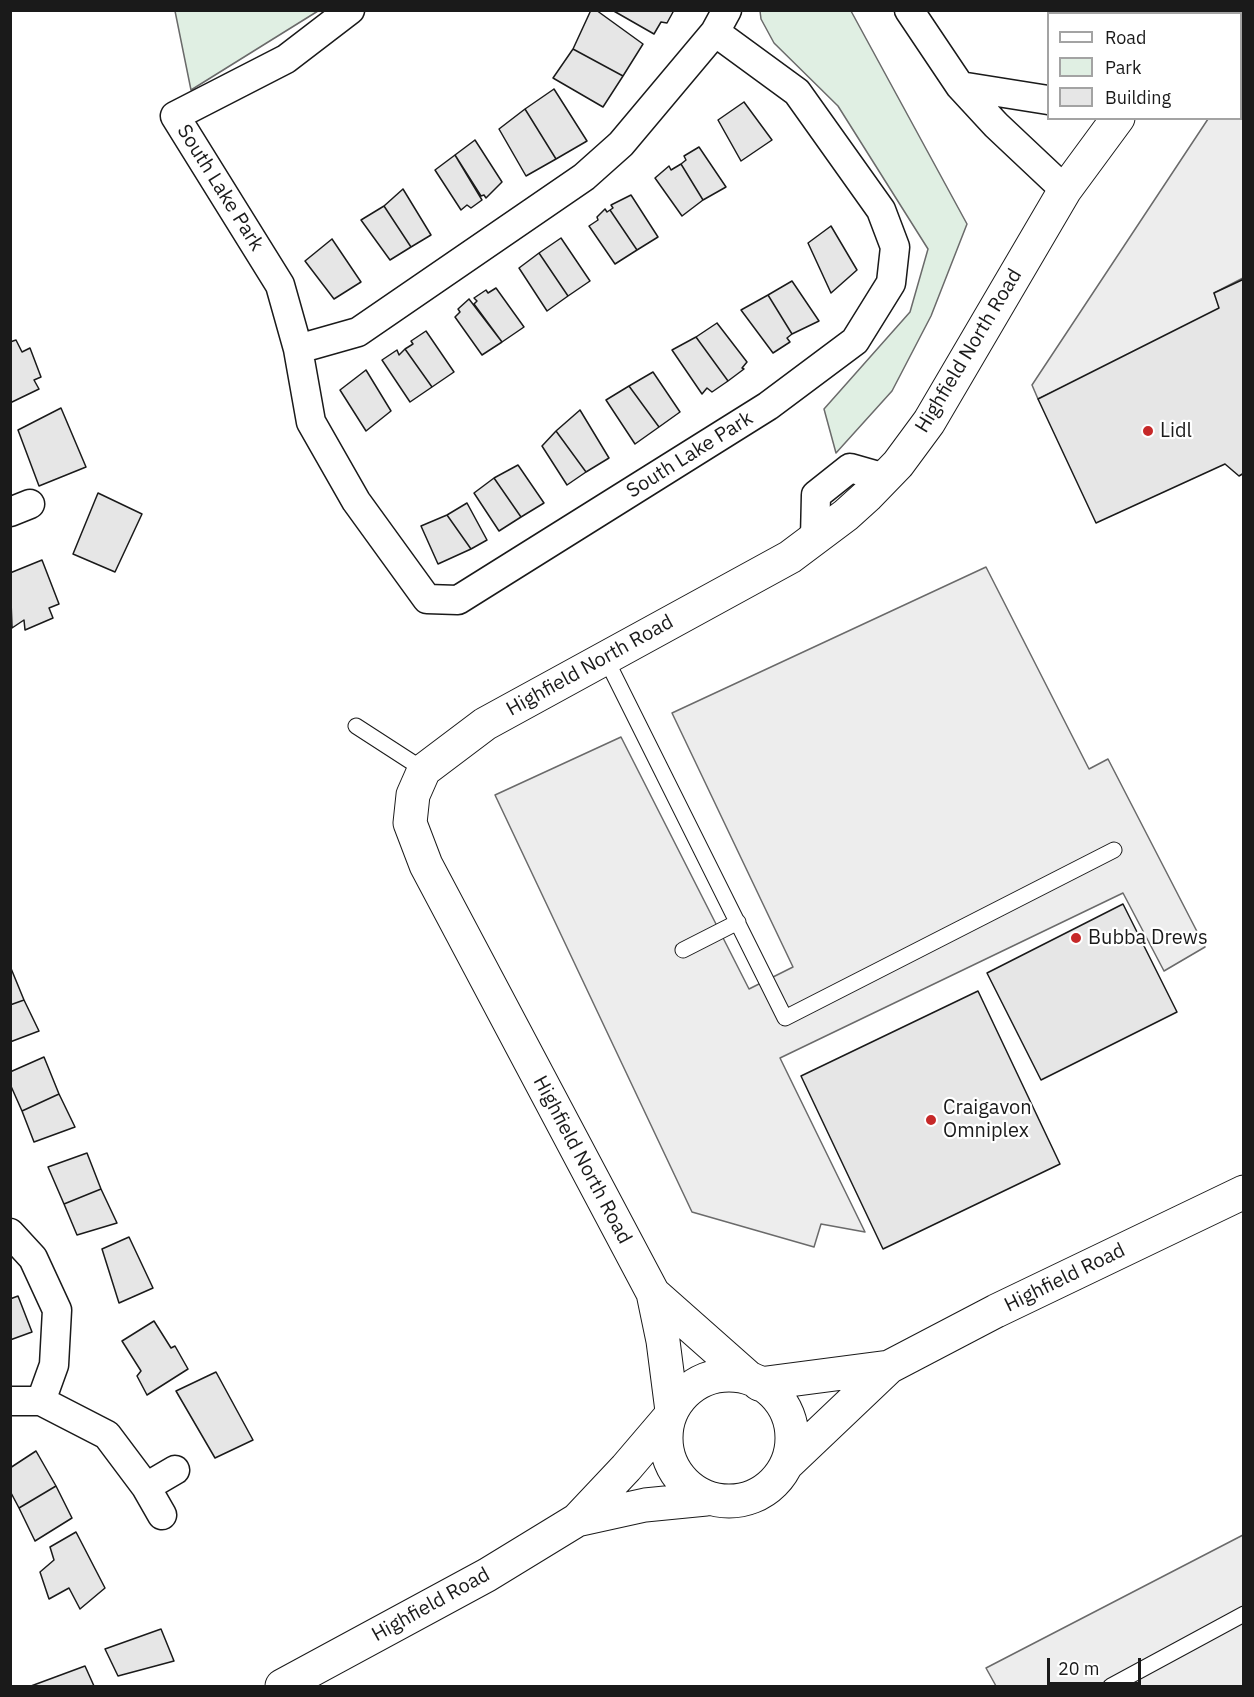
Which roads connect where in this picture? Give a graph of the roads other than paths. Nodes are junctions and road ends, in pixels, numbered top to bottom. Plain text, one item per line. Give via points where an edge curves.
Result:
1 (350, 10) edge
2 (909, 10) edge
3 (721, 21) edge
4 (960, 86) junction
5 (1047, 100) edge
6 (1117, 120) edge
7 (1065, 190) junction
8 (298, 349) junction
9 (606, 659) junction
10 (356, 726) dead end
11 (424, 770) junction
12 (1114, 850) dead end
13 (738, 922) junction
14 (683, 950) dead end
15 (1240, 1194) edge
16 (10, 1233) edge
17 (653, 1293) junction
18 (889, 1367) junction
19 (754, 1381) junction
20 (10, 1401) edge
21 (41, 1401) junction
22 (670, 1415) junction
23 (788, 1463) junction
24 (175, 1470) dead end
25 (147, 1487) junction
26 (706, 1498) junction
27 (162, 1515) dead end
28 (577, 1520) junction
29 (1244, 1614) edge
30 (282, 1686) edge
31 (1111, 1686) edge

1 - 8 street, South Lake Park via 286,59 175,116 280,285
2 - 4 street
3 - 8 street, South Lake Park via 621,144 584,177 358,332
3 - 8 street, South Lake Park via 797,92 881,210 895,247 891,283 855,341 768,406 458,600 427,599 356,501 311,422
4 - 5 street
4 - 7 street
6 - 7 street, Highfield North Road
7 - 9 street, Highfield North Road via 929,422 885,478 846,515 790,557
9 - 11 street, Highfield North Road via 484,724
9 - 13 lane
10 - 11 lane
11 - 17 street, Highfield North Road via 413,795 410,823 426,865
12 - 13 lane via 785,1018
13 - 14 lane
15 - 18 street, Highfield Road
16 - 21 street via 33,1258 57,1310 54,1365
17 - 19 street, Highfield North Road
17 - 22 street, Highfield North Road via 663,1341
18 - 19 street, Highfield Road
18 - 23 street, Highfield Road
19 - 22 street, Highfield Road via 723,1375 697,1383 678,1398
19 - 23 street via 773,1392 788,1414 792,1439
20 - 21 street
21 - 25 street via 107,1435
22 - 26 street, Highfield Road via 665,1444 671,1466 686,1486
22 - 28 street, Highfield Road
23 - 26 street, Highfield Road via 775,1483 755,1497 731,1503
24 - 25 street
25 - 27 street
26 - 28 street, Highfield Road via 645,1505
28 - 30 street, Highfield Road via 487,1575
29 - 31 lane

